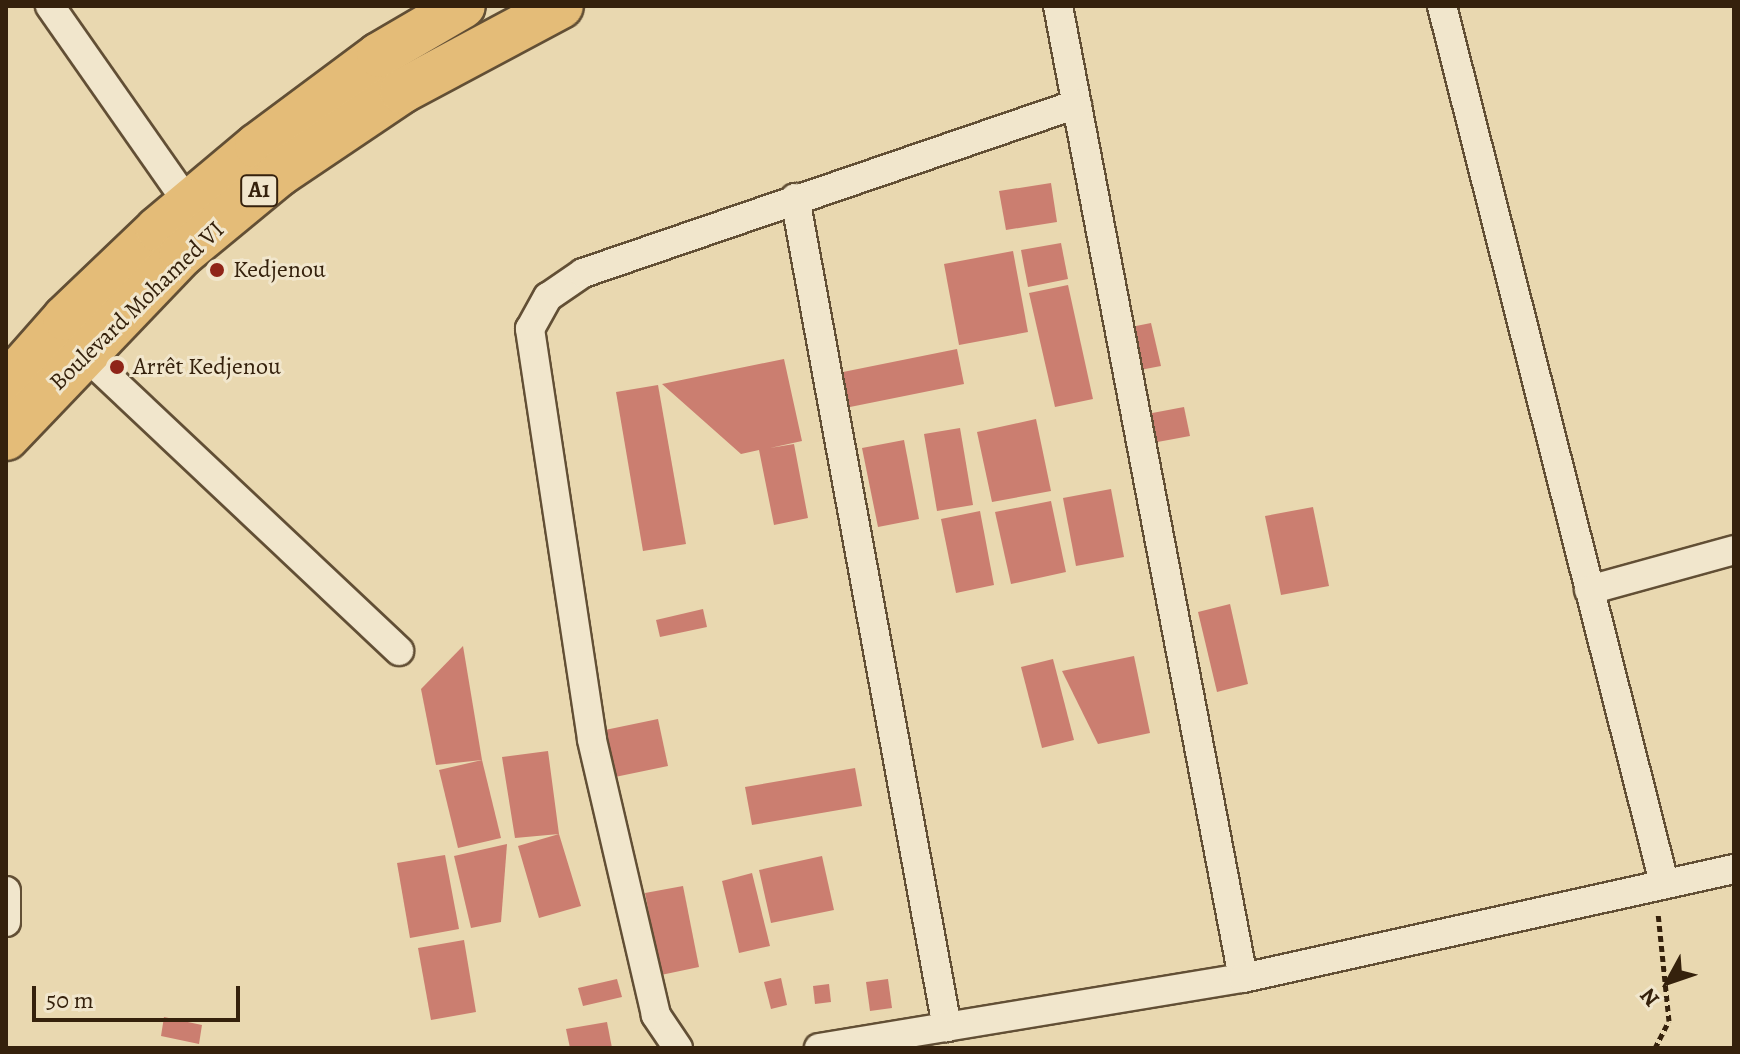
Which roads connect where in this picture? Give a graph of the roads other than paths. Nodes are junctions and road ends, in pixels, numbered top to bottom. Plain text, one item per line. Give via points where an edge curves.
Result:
1 (50, 6) edge
2 (463, 6) edge
3 (561, 6) edge
4 (1058, 6) edge
5 (1442, 6) edge
6 (1077, 104) junction
7 (795, 198) junction
8 (188, 203) junction
9 (84, 354) junction
10 (6, 385) edge
11 (6, 438) edge
12 (1734, 550) edge
13 (1589, 590) junction
14 (399, 651) dead end
15 (1734, 869) edge
16 (1664, 883) junction
17 (6, 891) edge
18 (6, 922) edge
19 (1243, 978) junction
20 (947, 1027) junction
21 (678, 1048) edge
22 (819, 1048) edge

1 - 8 street
2 - 8 main road, Boulevard Mohamed VI / A1 via 329,90
3 - 9 main road, Boulevard Mohamed VI / A1 via 402,91 279,174 182,254
4 - 6 street
5 - 13 street
6 - 7 street
6 - 19 street
7 - 20 street
7 - 21 street via 583,273 548,297 530,329 592,739 656,1015
8 - 10 main road, Boulevard Mohamed VI / A1 via 65,318
9 - 11 main road, Boulevard Mohamed VI / A1
9 - 14 street
12 - 13 street
13 - 16 street
15 - 16 street
16 - 19 street
17 - 18 street
19 - 20 street
20 - 22 street

